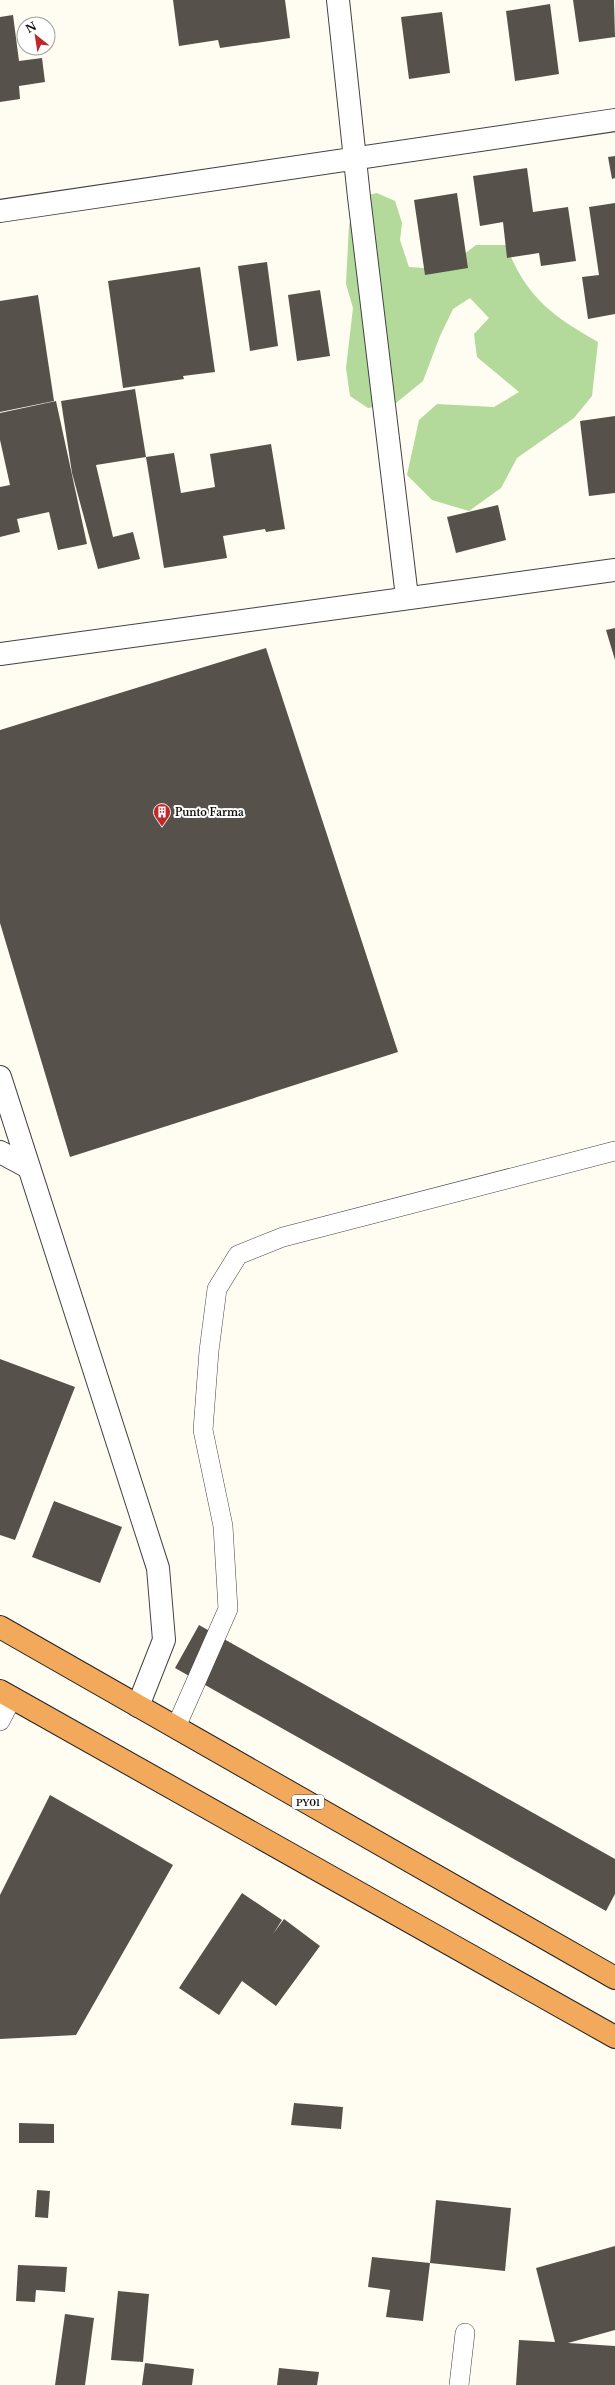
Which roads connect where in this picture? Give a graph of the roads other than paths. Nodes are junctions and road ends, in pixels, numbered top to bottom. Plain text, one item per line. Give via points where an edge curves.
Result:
1 (338, 0) edge
2 (615, 120) edge
3 (355, 160) junction
4 (0, 211) edge
5 (615, 570) edge
6 (407, 597) junction
7 (0, 654) edge
8 (0, 1077) edge
9 (615, 1151) edge
10 (0, 1152) edge
11 (28, 1167) junction
12 (0, 1627) edge
13 (6, 1695) edge
14 (138, 1706) junction
15 (0, 1721) edge
16 (176, 1727) junction
17 (615, 1978) edge
18 (615, 2037) edge
19 (465, 2333) dead end
20 (459, 2385) edge

1 - 3 street
2 - 3 street
3 - 4 street
3 - 6 street
5 - 6 street
6 - 7 street
8 - 11 street
9 - 16 lane via 283,1237 238,1255 217,1289 203,1430 223,1526 228,1609
10 - 11 street
11 - 14 street via 158,1568 164,1640
12 - 14 highway, PY01
13 - 15 lane
13 - 18 highway
14 - 16 highway, PY01
16 - 17 highway, PY01
19 - 20 lane

